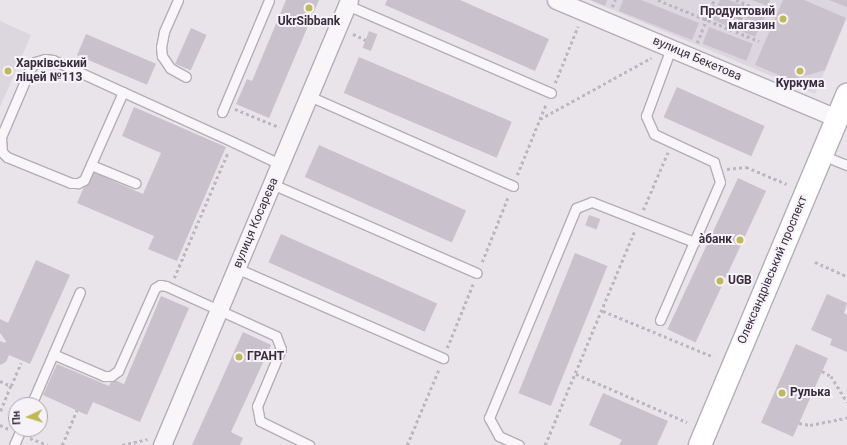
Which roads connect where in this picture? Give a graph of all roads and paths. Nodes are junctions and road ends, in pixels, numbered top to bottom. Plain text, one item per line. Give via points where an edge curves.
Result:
1 (178, 0) edge
2 (269, 0) edge
3 (556, 0) edge
4 (658, 0) edge
5 (714, 0) edge
6 (736, 0) edge
7 (348, 2) edge
8 (744, 3) junction
9 (712, 6) junction
10 (770, 14) dead end
11 (738, 17) junction
12 (706, 20) junction
13 (578, 26) dead end
14 (764, 28) dead end
15 (732, 30) junction
16 (353, 34) dead end
17 (366, 40) dead end
18 (759, 41) dead end
19 (671, 48) junction
20 (692, 57) junction
21 (653, 58) dead end
22 (186, 77) dead end
23 (123, 92) junction
24 (551, 93) junction
25 (847, 95) edge
26 (309, 96) junction
27 (231, 107) dead end
28 (222, 112) dead end
29 (837, 118) junction
30 (540, 120) junction
31 (280, 128) dead end
32 (233, 142) junction
33 (672, 142) junction
34 (822, 155) junction
35 (91, 164) junction
36 (280, 164) junction
37 (847, 165) edge
38 (717, 172) junction
39 (135, 183) dead end
40 (272, 184) junction
41 (787, 184) dead end
42 (513, 186) junction
43 (639, 221) junction
44 (694, 242) junction
45 (815, 262) dead end
46 (236, 268) junction
47 (477, 272) junction
48 (847, 276) edge
49 (170, 287) junction
50 (80, 292) dead end
51 (219, 309) junction
52 (603, 311) dead end
53 (660, 320) dead end
54 (53, 354) junction
55 (714, 357) dead end
56 (443, 358) junction
57 (21, 363) dead end
58 (822, 371) dead end
59 (576, 374) dead end
60 (0, 381) edge
61 (11, 386) junction
62 (34, 397) edge
63 (847, 402) edge
64 (77, 410) dead end
65 (0, 413) edge
66 (847, 418) edge
67 (687, 422) dead end
68 (799, 423) dead end
69 (154, 442) edge
70 (514, 444) edge
71 (62, 445) edge
72 (122, 445) edge
73 (309, 445) edge
74 (407, 445) edge
75 (545, 445) edge
76 (700, 445) edge

1 - 22 lane via 164,32 162,56 170,68
2 - 28 lane
3 - 19 street, вулиця Бекетова
4 - 12 path
5 - 9 path
6 - 8 path
7 - 24 lane
7 - 26 street, вулиця Косарєва
8 - 10 path
8 - 11 path
9 - 11 path
9 - 12 path
11 - 14 path
11 - 15 path
12 - 15 path
12 - 20 path
13 - 24 path
15 - 18 path
16 - 17 path
19 - 20 street, вулиця Бекетова
19 - 33 lane via 646,116 654,134
20 - 29 street, вулиця Бекетова
21 - 30 path
23 - 32 lane
23 - 35 lane
23 - 35 lane via 53,60 35,62 30,68 1,138 2,152 7,157 71,183 84,180
24 - 30 path
25 - 29 main road, Олександрівський проспект
26 - 36 street, вулиця Косарєва
26 - 42 lane
27 - 31 path
29 - 34 main road, Олександрівський проспект
30 - 42 path
32 - 36 lane
32 - 49 path
33 - 38 lane via 714,162
33 - 43 path
34 - 37 lane
34 - 76 main road, Олександрівський проспект
35 - 39 lane
36 - 40 street, вулиця Косарєва
38 - 41 path via 746,167
38 - 44 lane via 720,182
40 - 46 street, вулиця Косарєва
40 - 47 lane
42 - 47 path
43 - 44 lane
43 - 70 lane via 592,202 576,208 489,418 499,436
43 - 75 path
44 - 53 lane
45 - 48 path
46 - 51 street, вулиця Косарєва
46 - 56 lane
47 - 56 path
49 - 51 lane
49 - 54 lane via 160,285 155,288 118,372 104,376
50 - 54 lane
51 - 69 street, вулиця Косарєва
51 - 73 lane via 276,336 281,349 257,406 260,421
52 - 55 path
54 - 62 lane
56 - 74 path
57 - 61 path
58 - 63 path via 831,376
59 - 67 path
60 - 61 path
61 - 65 path
64 - 71 path
66 - 68 path via 810,425
69 - 72 path

